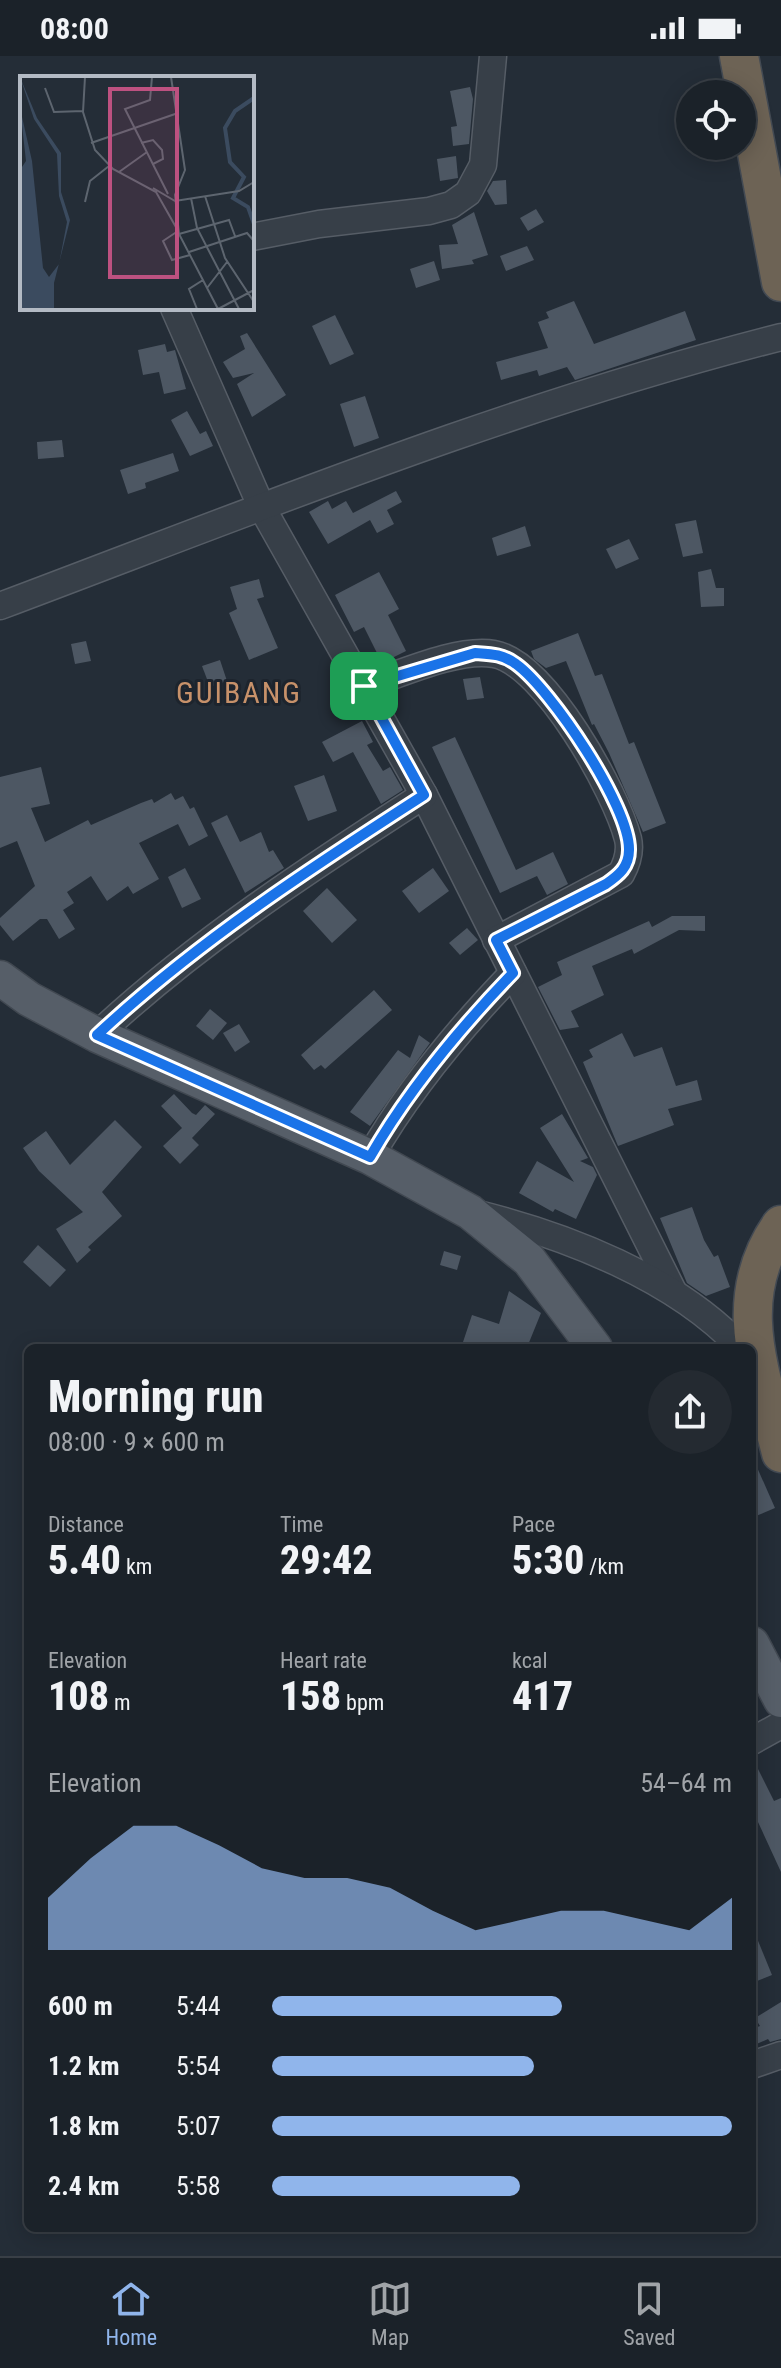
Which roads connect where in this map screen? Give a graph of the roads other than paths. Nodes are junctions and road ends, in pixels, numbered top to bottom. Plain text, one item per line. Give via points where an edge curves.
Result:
1 (493, 56) edge
2 (739, 56) edge
3 (254, 237) edge
4 (781, 282) edge
5 (175, 310) edge
6 (781, 337) edge
7 (261, 506) junction
8 (0, 606) edge
9 (364, 686) junction
10 (424, 795) junction
11 (496, 940) junction
12 (513, 973) junction
13 (0, 978) edge
14 (97, 1035) junction
15 (370, 1157) junction
16 (470, 1212) junction
17 (781, 1225) edge
18 (674, 1293) junction
19 (592, 1344) edge
20 (740, 1344) edge
21 (755, 1344) edge
22 (759, 1360) edge
23 (781, 1453) edge
24 (756, 1652) edge
25 (781, 1700) edge
26 (781, 1725) edge
27 (756, 1739) edge
28 (781, 2055) edge
29 (756, 2064) edge

1 - 3 street via 483,165 468,193 429,211
2 - 4 highway
5 - 7 street
6 - 7 street via 494,422
7 - 8 street
7 - 9 street
9 - 10 street
9 - 11 street via 438,662 495,654 535,680 567,716 601,777 628,839 621,874
10 - 11 street
10 - 14 street via 226,926
11 - 12 street
12 - 15 street via 437,1057
12 - 18 street
13 - 14 main road
14 - 15 main road
15 - 16 main road
16 - 18 street via 530,1226
16 - 19 main road via 529,1260
17 - 21 highway via 755,1276
18 - 20 street
22 - 23 highway
24 - 25 main road
26 - 27 street
28 - 29 street

